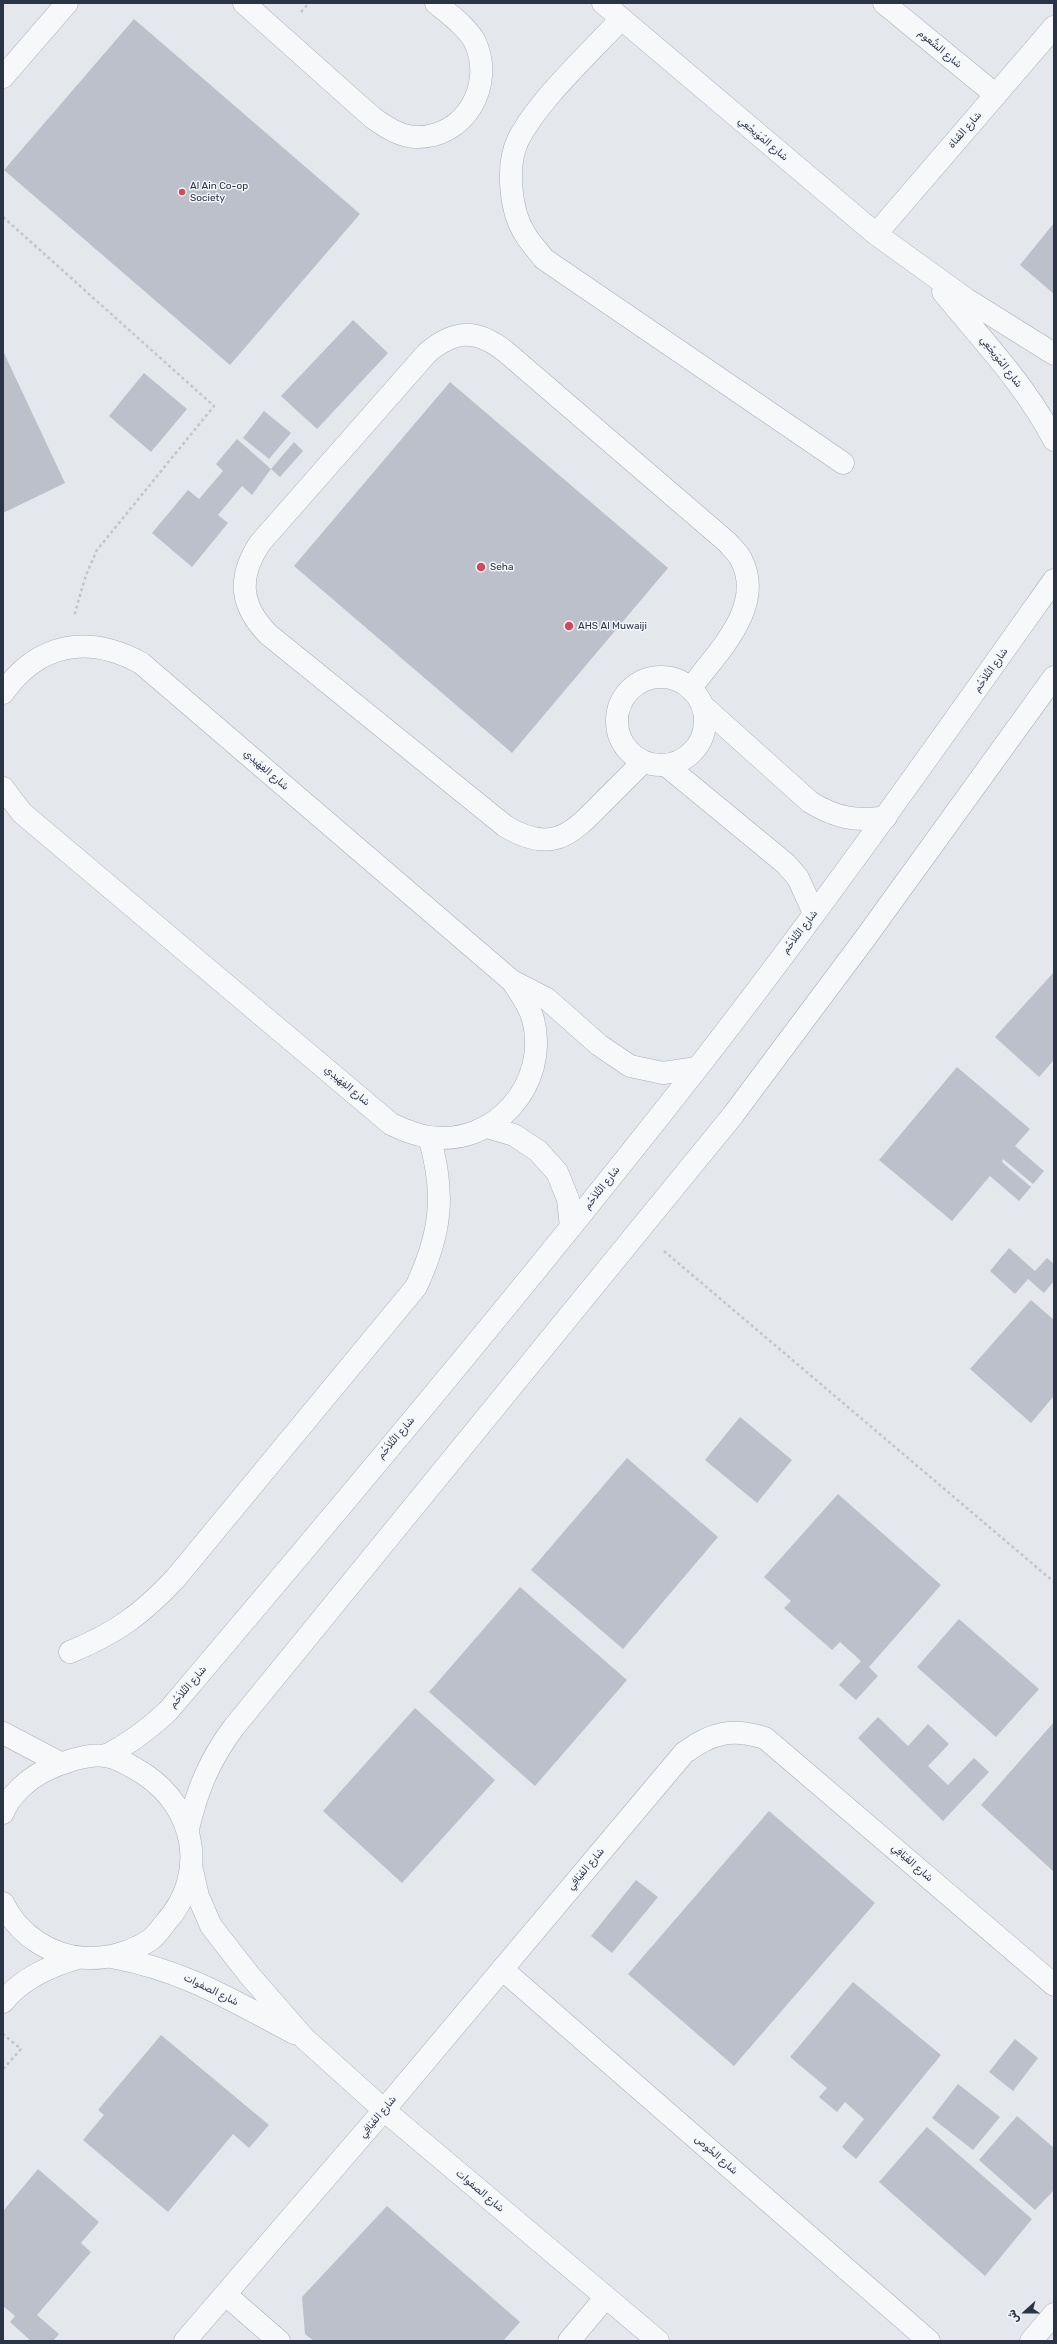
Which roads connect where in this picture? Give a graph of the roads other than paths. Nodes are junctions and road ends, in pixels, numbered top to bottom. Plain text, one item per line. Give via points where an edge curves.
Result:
1 (67, 3) edge
2 (244, 3) edge
3 (436, 3) edge
4 (603, 3) edge
5 (884, 3) edge
6 (621, 19) junction
7 (1054, 26) edge
8 (3, 77) edge
9 (996, 95) junction
10 (876, 234) junction
11 (926, 271) junction
12 (1054, 354) edge
13 (1054, 440) edge
14 (844, 463) dead end
15 (1054, 580) edge
16 (1054, 676) edge
17 (690, 688) junction
18 (3, 693) edge
19 (703, 706) junction
20 (643, 762) junction
21 (667, 766) junction
22 (5, 794) edge
23 (886, 817) junction
24 (814, 913) junction
25 (512, 981) junction
26 (697, 1068) junction
27 (487, 1127) junction
28 (429, 1137) junction
29 (571, 1227) junction
30 (70, 1652) dead end
31 (3, 1733) edge
32 (105, 1756) junction
33 (60, 1763) junction
34 (3, 1813) edge
35 (188, 1829) junction
36 (192, 1866) junction
37 (3, 1903) edge
38 (111, 1957) junction
39 (79, 1958) junction
40 (502, 1968) junction
41 (1054, 1985) edge
42 (3, 2002) edge
43 (305, 2039) junction
44 (384, 2110) junction
45 (226, 2295) junction
46 (606, 2297) junction
47 (1054, 2314) edge
48 (186, 2341) edge
49 (279, 2341) edge
50 (569, 2341) edge
51 (658, 2341) edge
52 (930, 2341) edge
53 (1031, 2341) edge

1 - 8 street
2 - 3 street via 374,118 392,131 415,137 437,134 457,124 472,107 481,86 481,63 474,41 460,24
4 - 6 street, شارع المُوَيجْعِي
5 - 9 street, شارع الشُّعوم
6 - 10 street, شارع المُوَيجْعِي
6 - 14 street via 534,114 518,141 511,172 513,204 524,233 544,259
7 - 9 street, شارع القَناة
9 - 10 street, شارع القَناة
10 - 11 street, شارع المُوَيجْعِي
11 - 12 street, شارع المُوَيجْعِي
11 - 13 street, شارع المُوَيجْعِي via 1019,383
15 - 23 street, شارع التَّلاَحُم
16 - 35 street via 843,969 733,1115 234,1727 217,1750 204,1775
17 - 19 street
17 - 20 street via 679,680 652,677 639,682 620,703 616,717 620,737 631,754
17 - 20 street via 741,619 748,599 747,578 740,558 727,542 506,352 492,341 475,335 452,337 440,342 427,354 260,543 250,558 245,574 244,591 257,623 505,826 523,836 542,840 562,837 579,826
18 - 25 street, شارع الفِهَيدِي via 14,677 29,664 65,647 104,648 123,653 141,663
19 - 21 street via 706,722 702,737 694,751 682,761
19 - 23 street via 810,802 847,819
20 - 21 street
21 - 24 street via 786,864 798,878
22 - 28 street, شارع الفِهَيدِي via 22,813 392,1124 410,1133
23 - 24 street, شارع التَّلاَحُم
24 - 26 street, شارع التَّلاَحُم
25 - 26 street, شارع الفِهَيدِي via 547,999 599,1045 630,1066 663,1072
25 - 27 street, شارع الفِهَيدِي via 524,998 532,1018 536,1040 534,1062 528,1083 517,1101 504,1116
26 - 29 street, شارع التَّلاَحُم
27 - 28 street, شارع الفِهَيدِي via 468,1135 449,1138
27 - 29 street via 514,1135 538,1151 557,1172 568,1199
28 - 30 street via 440,1186 440,1211 428,1262 416,1287 175,1579 151,1604 125,1625
29 - 32 street, شارع التَّلاَحُم via 168,1711 149,1730
31 - 33 street
32 - 33 street
32 - 35 street via 135,1768 158,1783 176,1804
33 - 34 street via 30,1779 7,1804
35 - 36 street
36 - 38 street via 179,1907 151,1940
36 - 43 street, شارع الصفوات via 198,1896 211,1926
37 - 39 street via 26,1934 51,1950
38 - 39 street
38 - 43 street, شارع الصفوات via 144,1963 208,1986
39 - 42 street via 52,1965 27,1980
40 - 41 street, شارع الفَيَافِي via 684,1753 714,1735 748,1733 766,1738
40 - 44 street, شارع الفَيَافِي
40 - 52 street, شارع الخُوص
43 - 44 street, شارع الصفوات
44 - 45 street, شارع الفَيَافِي
44 - 46 street, شارع الصفوات
45 - 48 street, شارع الفَيَافِي
45 - 49 street
46 - 50 street
46 - 51 street, شارع الصفوات
47 - 53 street

